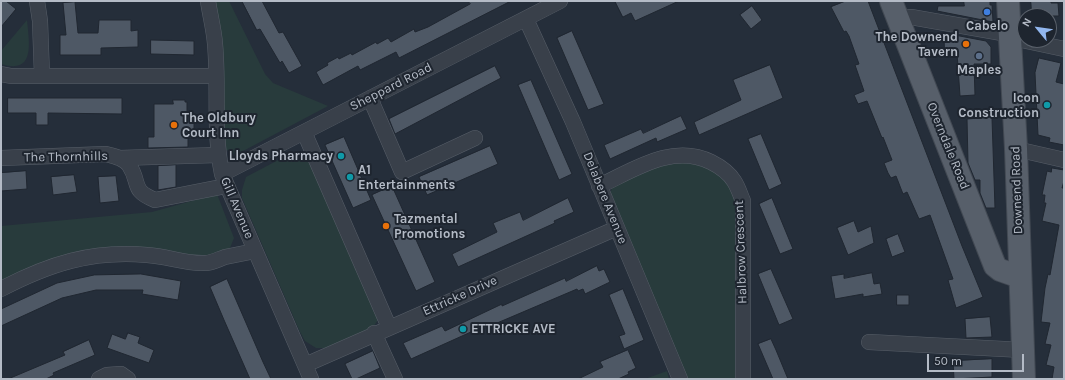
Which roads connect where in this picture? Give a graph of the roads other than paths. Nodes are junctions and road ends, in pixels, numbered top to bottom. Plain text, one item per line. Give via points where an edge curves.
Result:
1 (37, 1) edge
2 (208, 1) edge
3 (560, 1) edge
4 (1008, 1) edge
5 (895, 10) edge
6 (526, 19) junction
7 (1010, 36) junction
8 (1064, 49) edge
9 (1, 74) edge
10 (42, 76) junction
11 (216, 76) junction
12 (370, 98) junction
13 (304, 132) junction
14 (475, 138) dead end
15 (1016, 149) junction
16 (218, 155) junction
17 (1, 158) edge
18 (119, 158) junction
19 (1064, 160) edge
20 (224, 180) junction
21 (599, 186) junction
22 (616, 228) junction
23 (255, 251) junction
24 (1020, 278) junction
25 (1, 289) edge
26 (389, 327) junction
27 (374, 333) junction
28 (869, 342) dead end
29 (1023, 350) junction
30 (308, 372) edge
31 (99, 379) edge
32 (128, 379) edge
33 (395, 379) edge
34 (680, 379) edge
35 (743, 379) edge
36 (1024, 379) edge

1 - 10 street
2 - 11 street, Gill Avenue via 215,43
3 - 6 street, Sheppard Road
4 - 7 main road, Downend Road
5 - 7 street via 911,17 1002,32
5 - 24 main road, Overndale Road via 995,266
6 - 12 street, Sheppard Road
6 - 21 street, Delabere Avenue
7 - 8 street
7 - 15 main road, Downend Road
9 - 10 street
10 - 11 street
11 - 16 street, Gill Avenue
12 - 13 street, Sheppard Road
12 - 14 street via 402,172
13 - 20 street, Sheppard Road
13 - 26 street
15 - 19 street
15 - 24 main road, Downend Road
16 - 18 street
16 - 20 street, Gill Avenue
17 - 18 street, The Thornhills via 106,154
18 - 20 street, The Thornhills via 129,164 137,189 154,200
20 - 23 street, Gill Avenue
21 - 22 street, Delabere Avenue
21 - 35 street, Halbrow Crescent via 670,155 686,154 719,165 734,180 742,201
22 - 26 street, Ettricke Drive
22 - 34 street, Delabere Avenue
23 - 25 street via 206,263 148,255 89,256 34,272
23 - 30 street, Gill Avenue
24 - 29 main road, Downend Road
26 - 27 street, Ettricke Drive
27 - 30 street, Ettricke Drive
27 - 33 street
28 - 29 street
29 - 36 main road, Downend Road
31 - 32 street via 107,375 122,374

